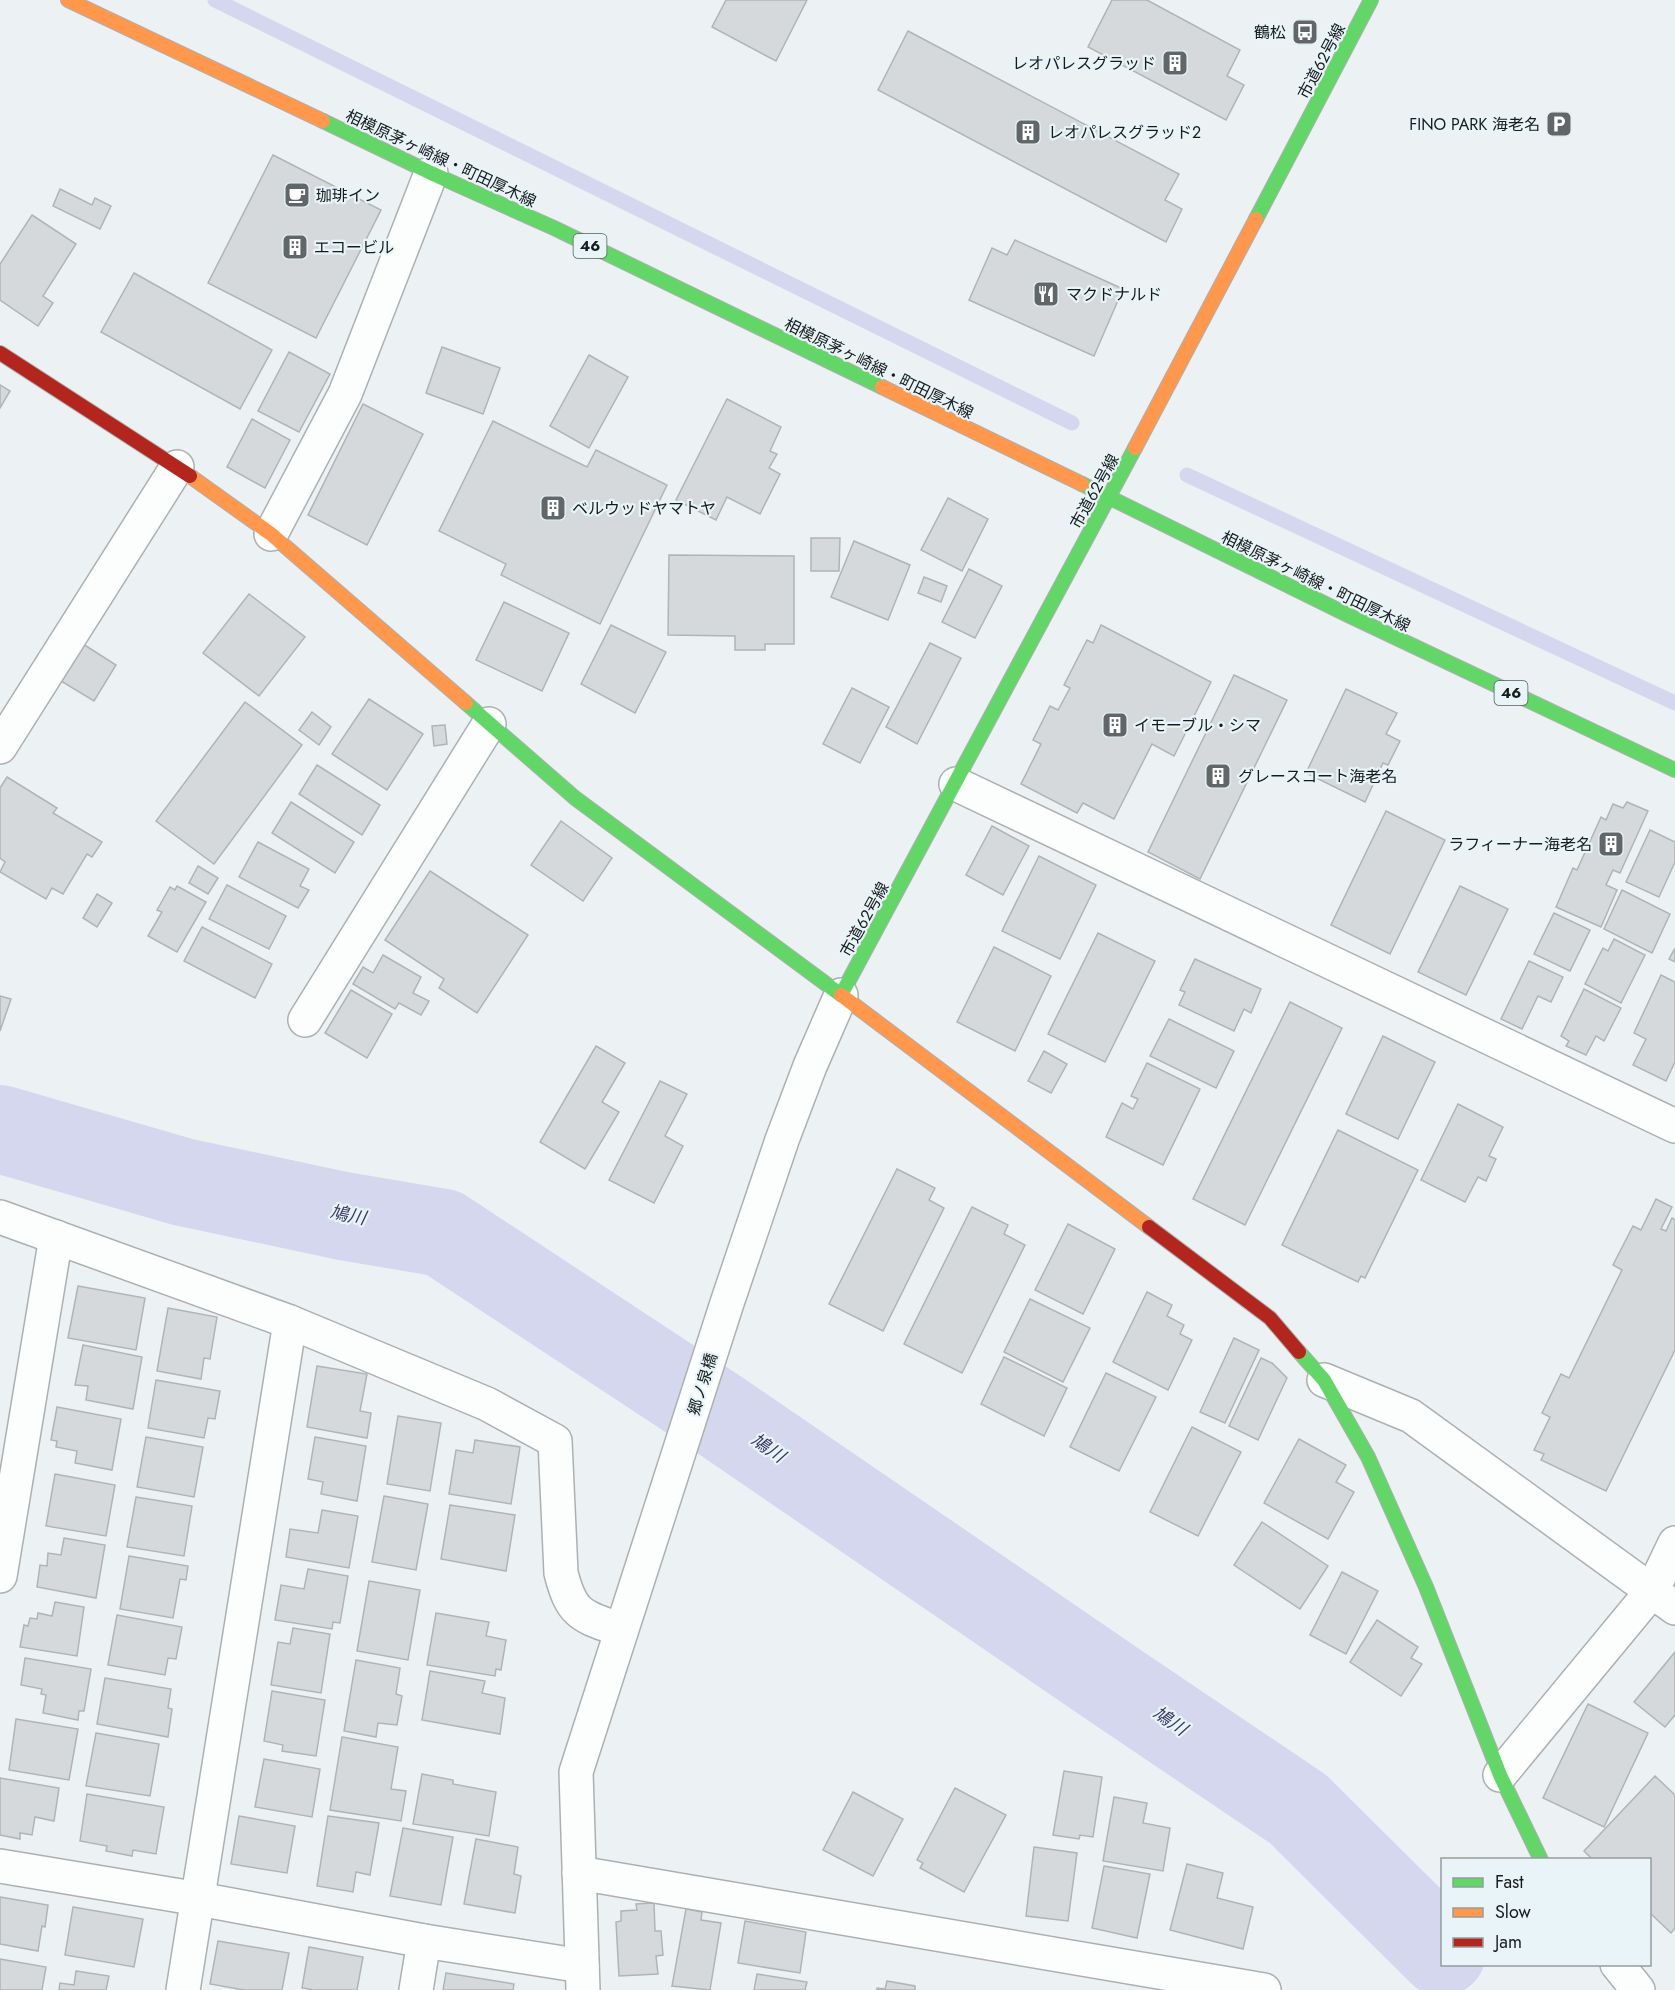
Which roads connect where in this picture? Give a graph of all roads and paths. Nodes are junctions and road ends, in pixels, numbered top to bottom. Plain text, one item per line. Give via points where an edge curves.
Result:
1 (68, 0) edge
2 (1371, 0) edge
3 (430, 173) junction
4 (0, 353) edge
5 (177, 467) junction
6 (1109, 498) junction
7 (271, 534) junction
8 (489, 724) junction
9 (0, 747) edge
10 (1675, 770) edge
11 (956, 784) junction
12 (841, 995) junction
13 (304, 1020) dead end
14 (1675, 1126) edge
15 (0, 1217) edge
16 (56, 1237) junction
17 (290, 1322) junction
18 (1324, 1380) junction
19 (1675, 1543) edge
20 (0, 1576) edge
21 (1663, 1599) edge
22 (621, 1630) junction
23 (1500, 1775) junction
24 (1540, 1858) edge
25 (0, 1866) edge
26 (579, 1873) junction
27 (199, 1899) junction
28 (424, 1941) junction
29 (1618, 1966) edge
30 (582, 1978) edge
31 (183, 1990) edge
32 (416, 1990) edge
33 (1264, 1990) edge
34 (1638, 1990) edge

1 - 3 street, 相模原茅ヶ崎線・町田厚木線 / 46
2 - 6 street, 市道62号線
3 - 6 street, 相模原茅ヶ崎線・町田厚木線 / 46 via 554,228
3 - 7 street via 345,394
4 - 5 street
5 - 7 street
5 - 9 street
6 - 10 street, 相模原茅ヶ崎線・町田厚木線 / 46
6 - 11 street, 市道62号線
7 - 8 street
8 - 12 street via 575,798
8 - 13 street
11 - 12 street, 市道62号線
11 - 14 street
12 - 18 street via 1270,1318
12 - 22 street, 郷ノ泉橋 via 782,1140
15 - 16 street
16 - 17 street
16 - 20 street
17 - 22 street via 487,1404 555,1441 561,1573 568,1597 579,1612
17 - 27 street
18 - 21 street via 1411,1416
18 - 23 street via 1368,1457 1426,1587
19 - 21 street
21 - 23 street
22 - 26 street, 郷ノ泉橋 via 576,1772
23 - 24 street
25 - 27 street
26 - 30 street, 郷ノ泉橋
26 - 33 street
27 - 28 street
27 - 31 street
28 - 30 street
28 - 32 street
29 - 34 street

